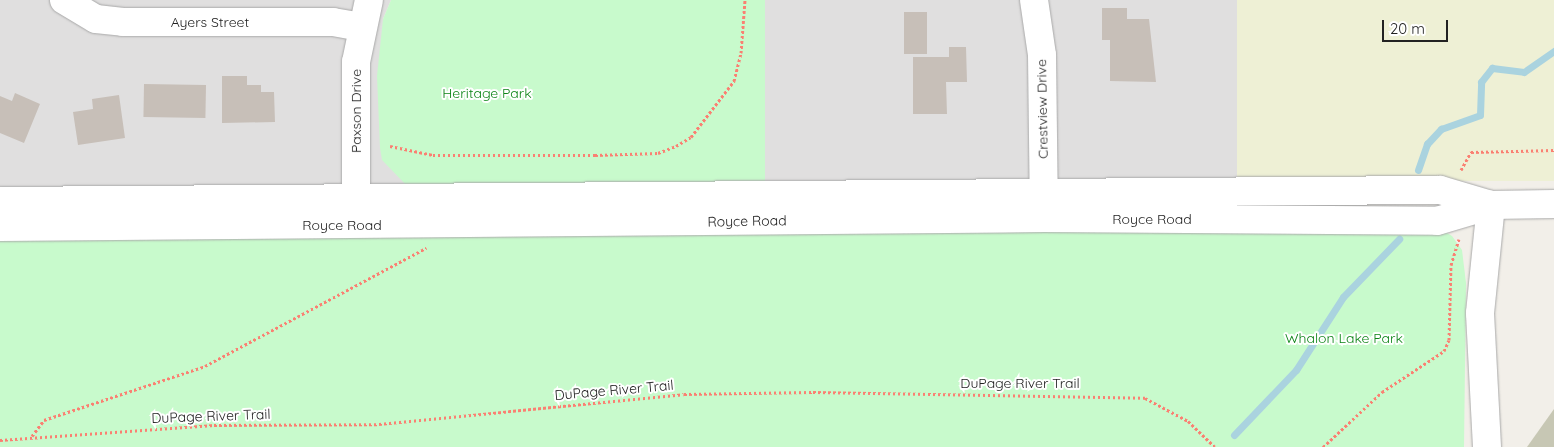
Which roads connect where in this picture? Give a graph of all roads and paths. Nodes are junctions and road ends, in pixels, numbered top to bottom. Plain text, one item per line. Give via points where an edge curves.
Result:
1 (64, 0) edge
2 (369, 0) edge
3 (745, 0) edge
4 (1034, 0) edge
5 (361, 27) junction
6 (390, 146) dead end
7 (1554, 150) edge
8 (0, 202) edge
9 (1554, 204) edge
10 (1044, 205) junction
11 (1459, 205) junction
12 (1492, 205) junction
13 (356, 212) junction
14 (0, 227) edge
15 (427, 241) dead end
16 (32, 437) junction
17 (0, 440) edge
18 (1215, 447) edge
19 (1323, 447) edge
20 (1487, 447) edge

1 - 5 street, Ayers Street via 96,19 123,22 334,22
2 - 5 street, Paxson Drive
3 - 6 path via 741,53 734,81 691,137 676,146 658,153 433,155
4 - 10 street, Crestview Drive via 1042,55
5 - 13 street, Paxson Drive
7 - 11 path via 1471,152 1461,172
8 - 13 street, Royce Road
9 - 12 street, Royce Road
10 - 11 street, Royce Road via 1440,190
10 - 13 street, Royce Road
11 - 12 street, Royce Road
11 - 19 path via 1460,243 1451,265 1449,340 1444,351 1382,392
12 - 20 street via 1480,313
13 - 14 street, Royce Road
15 - 16 path via 420,254 205,366 44,420
16 - 17 path, DuPage River Trail
16 - 18 path, DuPage River Trail via 214,426 379,424 684,394 1059,394 1145,398 1188,421

